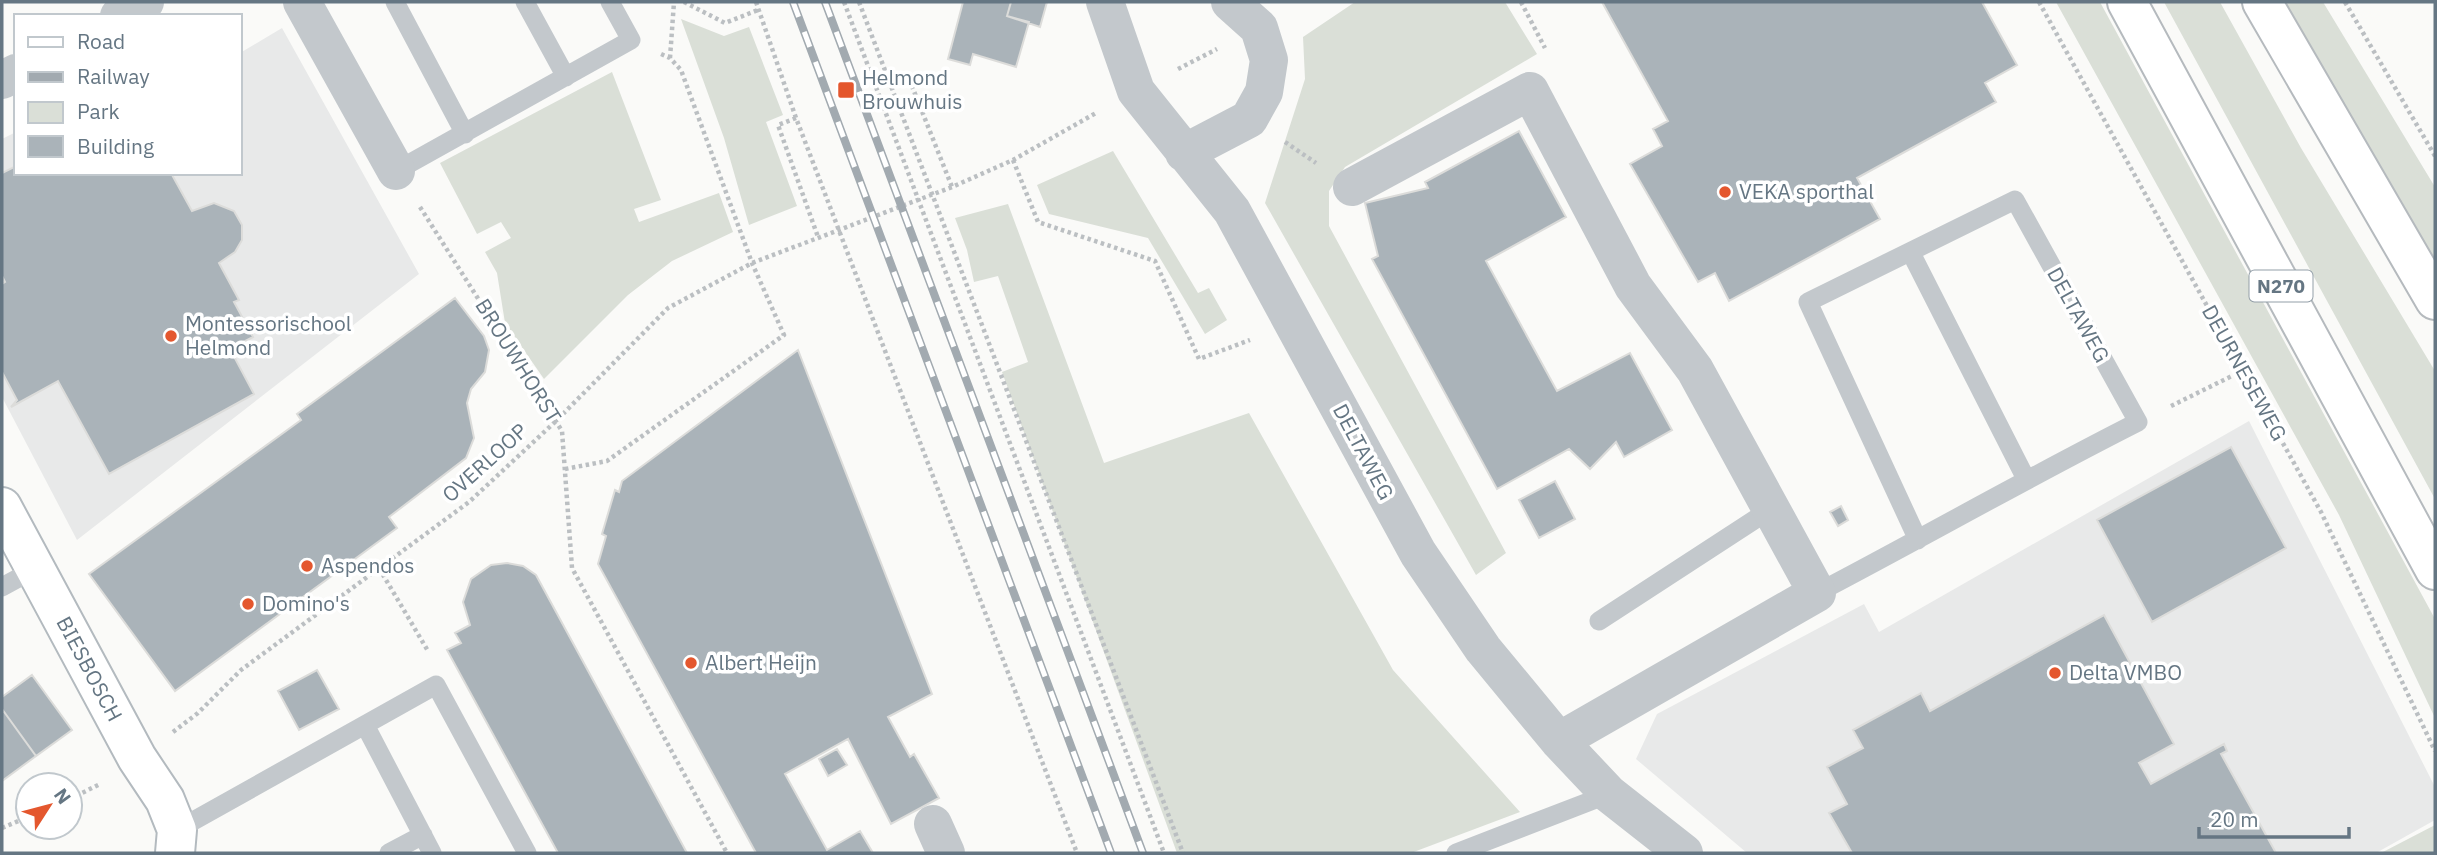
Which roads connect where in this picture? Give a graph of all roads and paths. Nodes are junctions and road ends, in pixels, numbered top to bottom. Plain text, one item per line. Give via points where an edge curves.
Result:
1 (145, 2) edge
2 (302, 2) edge
3 (395, 2) edge
4 (525, 2) edge
5 (610, 2) edge
6 (674, 2) edge
7 (684, 2) edge
8 (756, 2) edge
9 (844, 2) edge
10 (859, 2) edge
11 (1230, 2) edge
12 (2039, 2) edge
13 (2127, 2) edge
14 (2262, 2) edge
15 (2346, 2) edge
16 (1118, 6) edge
17 (758, 10) junction
18 (123, 14) edge
19 (631, 40) junction
20 (670, 58) junction
21 (566, 77) junction
22 (891, 81) junction
23 (796, 118) junction
24 (1250, 119) junction
25 (465, 134) junction
26 (1184, 153) junction
27 (2435, 156) edge
28 (1013, 160) dead end
29 (396, 171) junction
30 (984, 173) dead end
31 (952, 187) junction
32 (1352, 187) joint
33 (818, 237) junction
34 (1911, 253) junction
35 (752, 263) junction
36 (2435, 300) edge
37 (1294, 324) junction
38 (2242, 371) junction
39 (556, 421) junction
40 (2138, 422) junction
41 (565, 469) junction
42 (2026, 479) junction
43 (2, 507) edge
44 (1771, 509) junction
45 (1918, 540) junction
46 (379, 568) junction
47 (35, 569) junction
48 (2435, 570) edge
49 (2, 587) edge
50 (1817, 593) junction
51 (1599, 621) dead end
52 (436, 685) junction
53 (365, 725) junction
54 (1559, 741) junction
55 (2435, 751) edge
56 (137, 758) junction
57 (1609, 794) junction
58 (423, 835) junction
59 (176, 841) edge
60 (389, 853) edge
61 (432, 853) edge
62 (527, 853) edge
63 (727, 853) edge
64 (1077, 853) edge
65 (1164, 853) edge
66 (1183, 853) edge
67 (1456, 853) edge
68 (1684, 853) edge

1 - 18 street
2 - 29 street
3 - 25 lane
4 - 21 lane
5 - 19 lane
6 - 20 path
7 - 17 path via 726,23
8 - 17 path
9 - 65 path
10 - 22 path
11 - 24 street via 1259,28 1269,60 1264,92
12 - 38 path, DEURNESEWEG
13 - 48 main road, N270
14 - 36 main road
15 - 27 path
16 - 26 street, DELTAWEG via 1136,91
17 - 23 path
19 - 20 path
19 - 21 lane
20 - 35 path via 681,70
21 - 25 lane
22 - 31 path via 908,76
22 - 66 path
23 - 33 path via 778,125
23 - 64 path
24 - 26 street
24 - 32 path
25 - 29 lane
26 - 37 street, DELTAWEG via 1232,211
28 - 37 path via 1038,222 1155,261 1199,359
29 - 39 path, BROUWHORST
30 - 31 path, OVERLOOP
31 - 33 path, OVERLOOP
32 - 44 street via 1530,91 1633,286 1695,370
33 - 35 path, OVERLOOP
34 - 40 lane, DELTAWEG via 2015,200
34 - 42 lane
34 - 45 lane, DELTAWEG via 1808,302
35 - 39 path, OVERLOOP via 668,307
35 - 41 path via 784,335 607,461
37 - 54 street, DELTAWEG via 1418,553 1483,649
38 - 40 path
38 - 55 path, DEURNESEWEG via 2321,512
39 - 41 path, BROUWHORST via 562,430
39 - 46 path, OVERLOOP via 469,502
40 - 42 lane
41 - 63 path, BROUWHORST via 572,568
42 - 45 lane
43 - 47 main road, BIESBOSCH
44 - 50 street
44 - 51 lane
45 - 50 lane
46 - 52 path via 434,662
46 - 56 path, OVERLOOP via 241,670 198,713
47 - 49 lane
47 - 56 main road, BIESBOSCH
50 - 54 street
52 - 53 lane, BIESBOSCH
52 - 62 lane
53 - 58 lane
53 - 59 lane, BIESBOSCH
54 - 57 street, DELTAWEG
56 - 59 main road, BIESBOSCH via 165,800
57 - 67 lane
57 - 68 street, DELTAWEG
58 - 60 lane
58 - 61 lane

